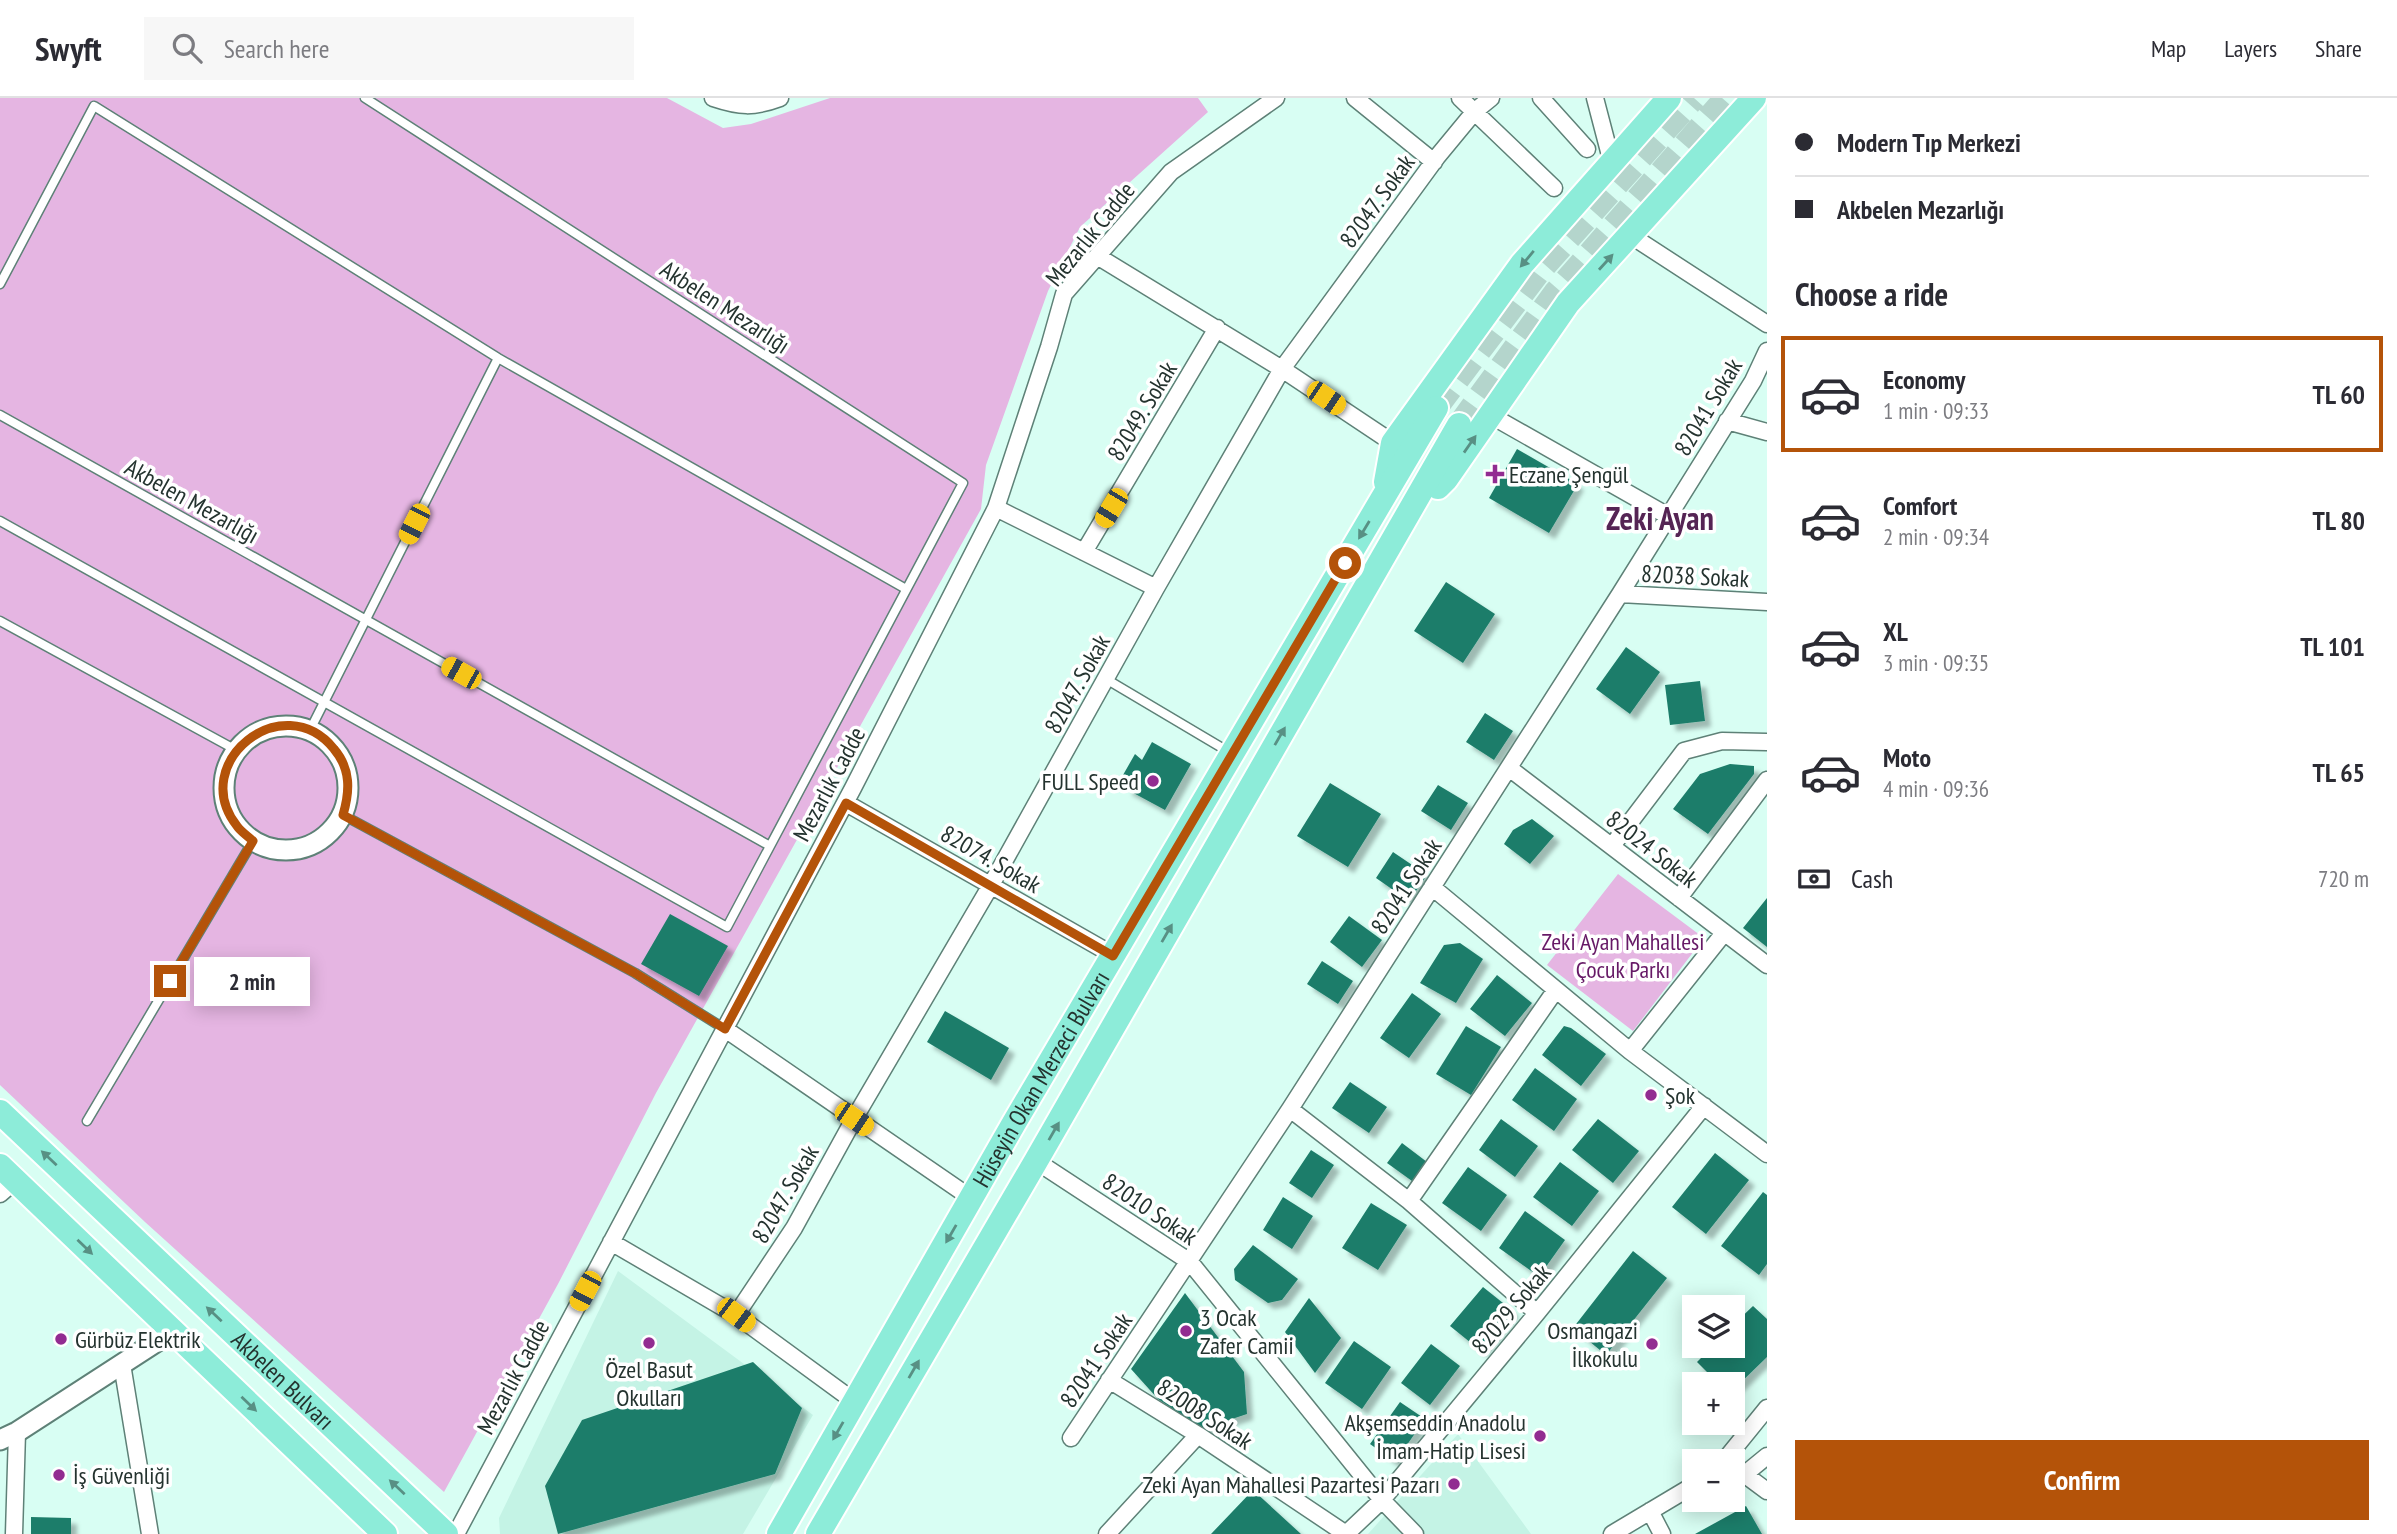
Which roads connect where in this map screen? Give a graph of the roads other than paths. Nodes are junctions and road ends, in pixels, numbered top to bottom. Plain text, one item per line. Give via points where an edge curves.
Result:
1 (365, 98) edge
2 (713, 98) edge
3 (780, 98) edge
4 (1276, 98) edge
5 (1355, 98) edge
6 (1460, 98) edge
7 (1490, 98) edge
8 (1541, 98) edge
9 (1595, 98) edge
10 (1670, 98) edge
11 (1754, 98) edge
12 (1475, 111) junction
13 (1587, 149) dead end
14 (1434, 162) junction
15 (1612, 163) junction
16 (1555, 188) dead end
17 (1630, 234) junction
18 (1097, 256) junction
19 (0, 284) edge
20 (1767, 324) edge
21 (1217, 328) junction
22 (1767, 351) edge
23 (498, 358) junction
24 (1282, 369) junction
25 (1437, 408) tunnel mouth
26 (0, 415) edge
27 (1490, 415) junction
28 (1727, 421) junction
29 (1459, 425) tunnel mouth
30 (1767, 432) edge
31 (1393, 443) junction
32 (1384, 497) junction
33 (996, 508) junction
34 (1409, 513) junction
35 (1668, 516) junction
36 (0, 521) edge
37 (1084, 552) junction
38 (1156, 588) junction
39 (906, 589) junction
40 (1620, 594) junction
41 (1767, 602) edge
42 (365, 620) junction
43 (0, 621) edge
44 (1106, 679) junction
45 (324, 702) junction
46 (310, 730) junction
47 (1767, 742) edge
48 (236, 750) junction
49 (1232, 754) junction
50 (1509, 768) junction
51 (1767, 780) edge
52 (846, 803) junction
53 (343, 815) junction
54 (253, 841) junction
55 (771, 846) junction
56 (1612, 846) junction
57 (991, 885) junction
58 (1432, 887) junction
59 (1679, 898) junction
60 (1724, 933) junction
61 (1113, 956) junction
62 (1767, 965) edge
63 (1555, 990) junction
64 (725, 1029) junction
65 (1630, 1051) junction
66 (1704, 1106) junction
67 (1290, 1110) junction
68 (0, 1112) edge
69 (854, 1119) junction
70 (87, 1121) dead end
71 (1767, 1154) edge
72 (1036, 1161) junction
73 (5, 1180) edge
74 (971, 1198) junction
75 (1409, 1201) junction
76 (611, 1242) junction
77 (1190, 1262) junction
78 (1538, 1313) junction
79 (736, 1315) junction
80 (173, 1331) junction
81 (122, 1364) junction
82 (1109, 1380) junction
83 (855, 1402) junction
84 (1767, 1408) edge
85 (1198, 1435) junction
86 (9, 1436) edge
87 (1071, 1438) dead end
88 (1741, 1449) edge
89 (1767, 1456) edge
90 (1745, 1461) edge
91 (1745, 1474) edge
92 (1767, 1491) edge
93 (1682, 1492) edge
94 (1382, 1500) junction
95 (1650, 1511) junction
96 (14, 1534) edge
97 (150, 1534) edge
98 (385, 1534) edge
99 (446, 1534) edge
100 (456, 1534) edge
101 (779, 1534) edge
102 (818, 1534) edge
103 (1107, 1534) edge
104 (1346, 1534) edge
105 (1415, 1534) edge
106 (1612, 1534) edge
107 (1662, 1534) edge

1 - 39 lane, Akbelen Mezarlığı via 963,482
2 - 3 street via 737,106
4 - 18 street, Mezarlık Cadde via 1171,172
5 - 14 street
6 - 12 street
7 - 12 street, 82047. Sokak
8 - 13 street
9 - 15 street
10 - 15 main road
11 - 17 main road
12 - 14 street, 82047. Sokak
12 - 16 street
14 - 24 street, 82047. Sokak
15 -> 31 main road via 1522,264
17 - 20 street
27 -> 17 main road via 1568,303
18 - 21 street
18 - 33 street, Mezarlık Cadde via 1064,294
19 - 23 lane via 94,106
21 - 24 street
21 - 37 street, 82049. Sokak
22 - 28 street, 82041 Sokak
23 - 39 lane
23 - 42 lane
24 - 31 street
24 - 38 street, 82047. Sokak
25 - 32 main road, Hüseyin Okan Merzeci Bulvarı
26 - 42 lane, Akbelen Mezarlığı
34 -> 27 main road via 1446,479
27 - 35 street
28 - 30 street
28 - 35 street, 82041 Sokak
29 - 34 main road, Hüseyin Okan Merzeci Bulvarı
31 - 32 main road
32 -> 49 main road, Hüseyin Okan Merzeci Bulvarı
33 - 37 street
33 - 52 street, Mezarlık Cadde
72 -> 34 main road, Hüseyin Okan Merzeci Bulvarı
35 - 40 street, 82041 Sokak
36 - 45 lane, Akbelen Mezarlığı
37 - 38 street
38 - 44 street, 82047. Sokak
39 - 55 lane, Akbelen Mezarlığı
40 - 41 street, 82038 Sokak
40 - 50 street, 82041 Sokak
42 - 45 lane
42 - 55 lane, Akbelen Mezarlığı
43 - 48 lane
44 - 49 lane
44 - 57 street, 82047. Sokak
45 - 46 lane
45 - 55 lane, Akbelen Mezarlığı via 727,927
46 - 48 street via 270,727
46 - 53 street via 341,756 349,796
47 - 56 street via 1722,741 1684,751
48 - 54 street via 223,788 237,827
49 - 61 main road, Hüseyin Okan Merzeci Bulvarı
50 - 56 street, 82024 Sokak
50 - 58 street, 82041 Sokak
51 - 59 street
52 - 57 street, 82074. Sokak
52 - 64 street, Mezarlık Cadde
53 - 54 street via 331,832 314,844 272,849
53 - 64 lane via 635,973
54 - 70 lane
56 - 59 street, 82024 Sokak
57 - 61 street, 82074. Sokak
57 - 69 street, 82047. Sokak
58 - 63 street
58 - 67 street, 82041 Sokak
59 - 60 street, 82024 Sokak
60 - 62 street, 82024 Sokak
60 - 65 street
61 - 74 main road, Hüseyin Okan Merzeci Bulvarı
63 - 65 street
63 - 75 street
64 - 69 street
64 - 76 street, Mezarlık Cadde
65 - 66 street
66 - 71 street
66 - 78 street, 82029 Sokak
67 - 75 street
67 - 77 street, 82041 Sokak
99 -> 68 main road, Akbelen Bulvarı
69 - 74 street
69 - 79 street, 82047. Sokak via 794,1228
72 - 77 street, 82010 Sokak
102 -> 72 main road, Hüseyin Okan Merzeci Bulvarı
73 -> 80 main road, Akbelen Bulvarı
74 -> 83 main road, Hüseyin Okan Merzeci Bulvarı
75 - 78 street
76 - 79 street
76 - 100 street, Mezarlık Cadde
77 - 82 street, 82041 Sokak
77 - 94 street, 82010 Sokak
78 - 94 street, 82029 Sokak
79 - 83 street
80 - 81 street
80 -> 98 main road, Akbelen Bulvarı
81 - 86 street
81 - 97 street
82 - 85 street, 82008 Sokak
82 - 87 street, 82041 Sokak
83 -> 101 main road, Hüseyin Okan Merzeci Bulvarı
84 - 88 street
85 - 103 street
85 - 104 street, 82008 Sokak
86 - 96 street
89 - 90 street
91 - 92 street
93 - 95 street
94 - 104 street, 82029 Sokak
94 - 105 street, 82010 Sokak
95 - 106 street
95 - 107 street

